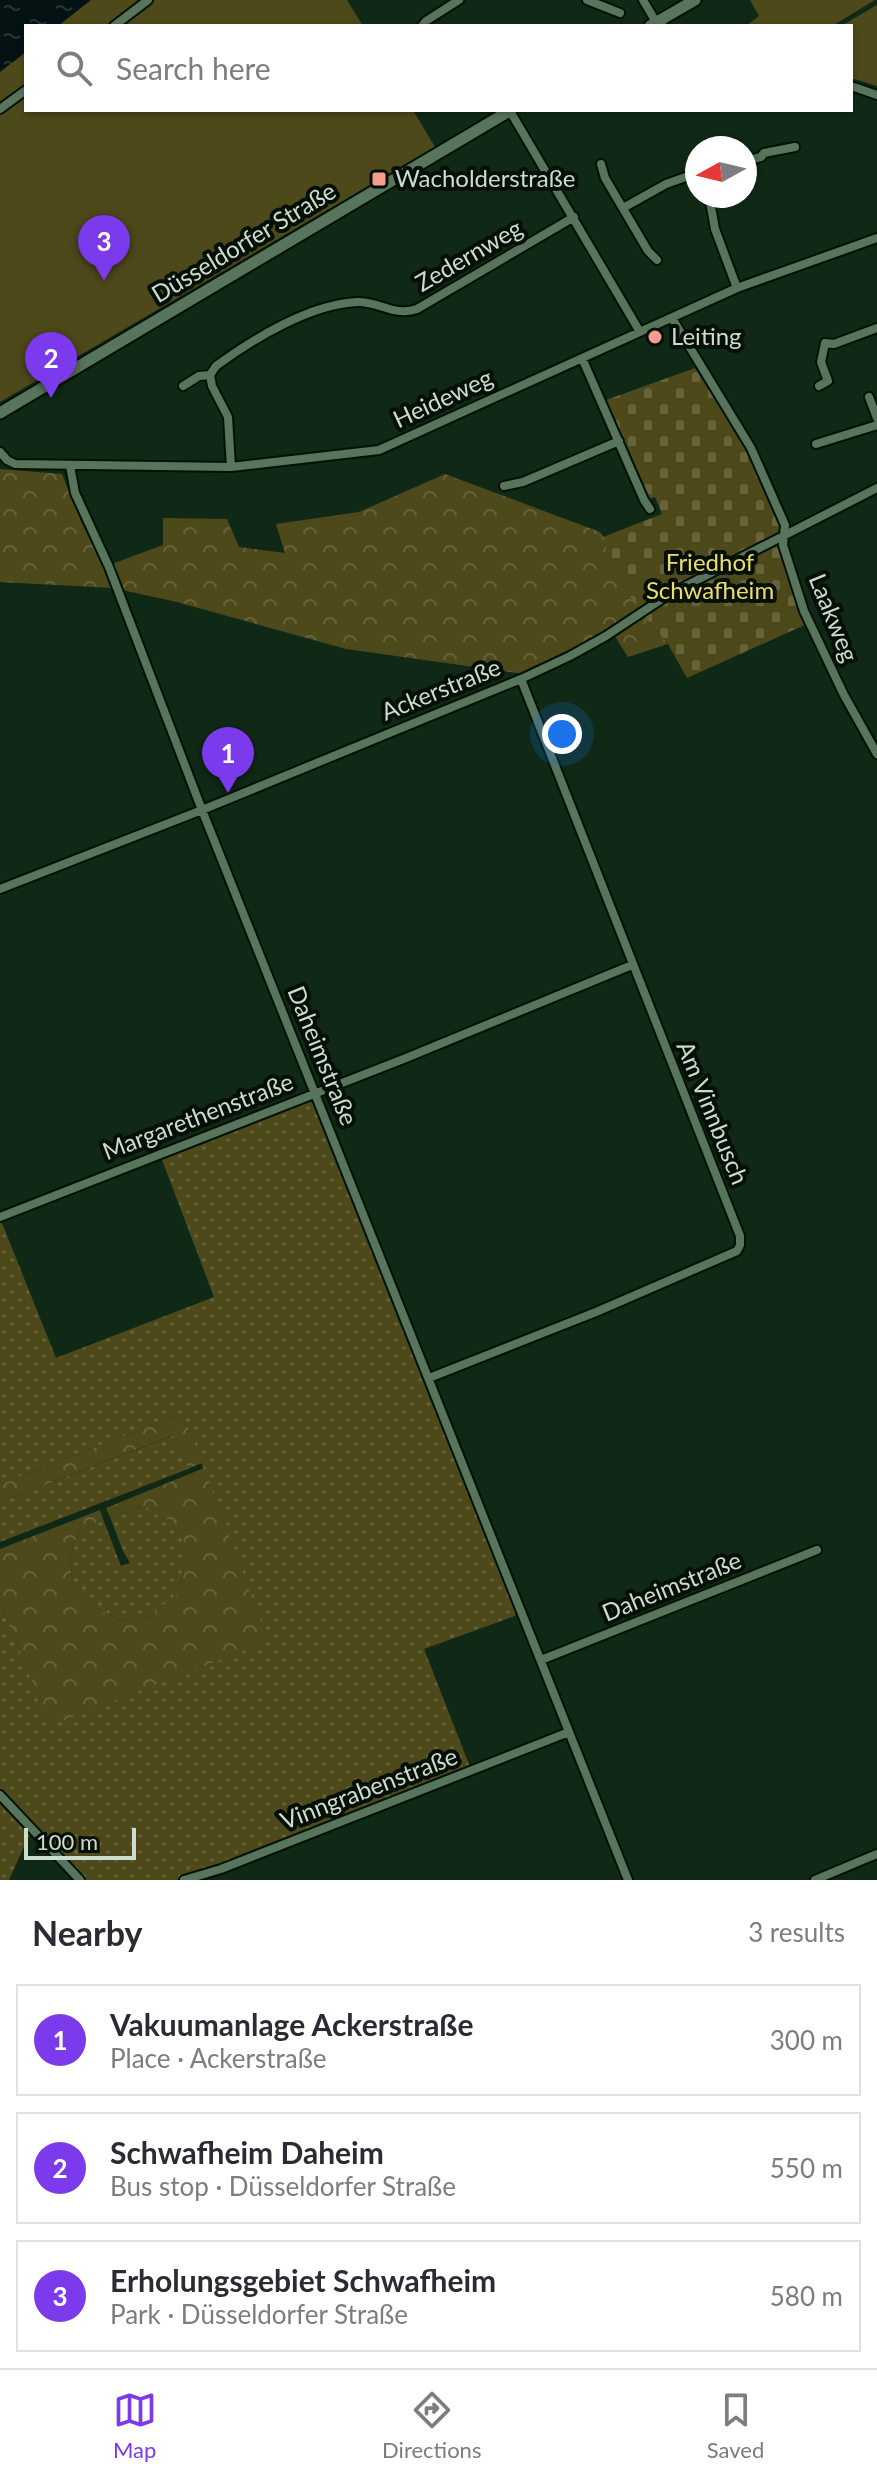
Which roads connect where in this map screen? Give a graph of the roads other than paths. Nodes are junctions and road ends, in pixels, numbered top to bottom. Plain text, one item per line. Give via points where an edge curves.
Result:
1 (148, 0) edge
2 (459, 0) edge
3 (587, 0) edge
4 (643, 0) edge
5 (695, 0) edge
6 (620, 13) dead end
7 (117, 24) edge
8 (425, 24) edge
9 (655, 24) edge
10 (658, 24) edge
11 (853, 87) edge
12 (24, 91) edge
13 (877, 95) edge
14 (0, 109) edge
15 (508, 112) edge
16 (512, 112) edge
17 (795, 147) dead end
18 (757, 156) edge
19 (601, 164) dead end
20 (685, 177) edge
21 (623, 208) junction
22 (711, 208) edge
23 (574, 217) junction
24 (877, 238) edge
25 (657, 260) dead end
26 (737, 288) junction
27 (672, 318) junction
28 (877, 328) edge
29 (640, 332) junction
30 (582, 358) junction
31 (210, 375) junction
32 (183, 386) dead end
33 (819, 386) dead end
34 (869, 397) dead end
35 (0, 404) edge
36 (15, 404) junction
37 (0, 413) edge
38 (877, 418) edge
39 (877, 425) edge
40 (619, 441) junction
41 (816, 444) dead end
42 (0, 453) edge
43 (70, 466) junction
44 (231, 467) junction
45 (504, 486) dead end
46 (877, 488) edge
47 (650, 509) dead end
48 (784, 536) junction
49 (521, 679) junction
50 (877, 754) edge
51 (202, 810) junction
52 (0, 889) edge
53 (632, 965) junction
54 (315, 1092) junction
55 (0, 1217) edge
56 (429, 1378) junction
57 (817, 1550) dead end
58 (541, 1660) junction
59 (569, 1732) junction
60 (0, 1795) edge
61 (877, 1854) edge
62 (80, 1880) edge
63 (184, 1880) edge
64 (628, 1880) edge
65 (815, 1880) edge

1 - 7 street
2 - 8 street
3 - 6 street
4 - 9 street
5 - 10 main road
11 - 13 street
12 - 14 street
15 - 36 main road, Düsseldorfer Straße
16 - 23 street
17 - 18 street
19 - 21 street
20 - 21 street
21 - 25 street
22 - 26 street
23 - 29 street
23 - 31 street, Zedernweg via 417,309 399,312 358,302 302,316 233,354
24 - 26 street, Heideweg
26 - 27 street, Heideweg
27 - 29 street, Heideweg
27 - 48 street, Laakweg via 751,448 785,525
28 - 33 street via 825,343 821,362 828,381
29 - 30 street, Heideweg
30 - 40 street
30 - 44 street, Heideweg via 379,450
31 - 32 street, Zedernweg
31 - 44 street via 228,417
34 - 38 street
35 - 36 street
36 - 37 main road, Düsseldorfer Straße
39 - 41 street
40 - 45 street
40 - 47 street
42 - 43 street, Heideweg via 15,464
43 - 44 street, Heideweg
43 - 51 street, Daheimstraße via 75,493 109,567
46 - 48 street, Ackerstraße
48 - 49 street, Ackerstraße
48 - 50 street, Laakweg via 804,611
49 - 51 street, Ackerstraße
49 - 53 street, Am Vinnbusch
51 - 52 street, Ackerstraße
51 - 54 street, Daheimstraße
53 - 54 street, Margarethenstraße
53 - 56 street, Am Vinnbusch via 740,1245 737,1251 624,1300
54 - 55 street, Margarethenstraße
54 - 56 street, Daheimstraße
56 - 58 street, Daheimstraße
57 - 58 street, Daheimstraße
58 - 59 street, Daheimstraße
59 - 63 street, Vinngrabenstraße
59 - 64 street, Daheimstraße
60 - 62 street
61 - 65 street

